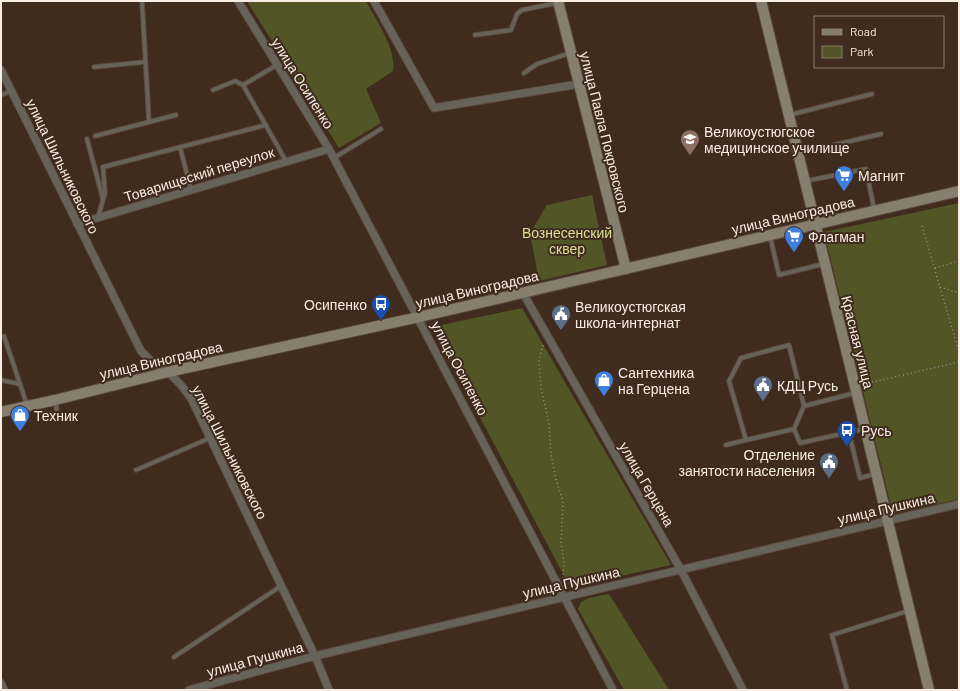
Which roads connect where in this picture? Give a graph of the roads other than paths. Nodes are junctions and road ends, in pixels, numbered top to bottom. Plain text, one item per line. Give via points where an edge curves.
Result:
1 (142, 1) edge
2 (238, 1) edge
3 (374, 1) edge
4 (761, 1) edge
5 (558, 2) edge
6 (475, 34) dead end
7 (571, 53) junction
8 (145, 62) junction
9 (277, 65) junction
10 (94, 67) dead end
11 (1, 70) edge
12 (524, 73) dead end
13 (579, 84) junction
14 (243, 85) junction
15 (213, 90) dead end
16 (11, 91) junction
17 (872, 94) dead end
18 (1, 95) edge
19 (176, 115) dead end
20 (789, 115) junction
21 (149, 122) junction
22 (266, 125) junction
23 (381, 129) dead end
24 (881, 134) dead end
25 (95, 136) dead end
26 (88, 139) dead end
27 (180, 147) junction
28 (329, 149) junction
29 (798, 153) junction
30 (334, 158) junction
31 (286, 162) junction
32 (806, 182) junction
33 (191, 190) junction
34 (959, 191) edge
35 (103, 200) junction
36 (874, 210) junction
37 (98, 218) junction
38 (77, 224) junction
39 (815, 224) junction
40 (770, 235) junction
41 (824, 264) junction
42 (626, 269) junction
43 (523, 293) junction
44 (419, 317) junction
45 (4, 336) dead end
46 (168, 372) junction
47 (1, 380) edge
48 (20, 384) junction
49 (856, 390) junction
50 (55, 400) junction
51 (27, 406) junction
52 (804, 406) junction
53 (1, 412) edge
54 (58, 413) dead end
55 (794, 429) junction
56 (865, 429) junction
57 (849, 433) junction
58 (210, 438) junction
59 (746, 440) junction
60 (726, 445) dead end
61 (136, 470) dead end
62 (876, 474) junction
63 (959, 504) edge
64 (888, 521) junction
65 (681, 570) junction
66 (281, 586) junction
67 (565, 597) junction
68 (909, 610) junction
69 (315, 656) junction
70 (174, 657) dead end
71 (1, 683) edge
72 (4, 690) edge
73 (189, 690) edge
74 (329, 690) edge
75 (612, 690) edge
76 (743, 690) edge
77 (847, 690) edge
78 (927, 690) edge

1 - 8 lane
2 - 9 street, улица Осипенко
3 - 13 street via 434,108
4 - 20 street, Красная улица
5 - 6 lane via 522,10 517,14 511,30
5 - 7 street, улица Павла Покровского
7 - 12 lane via 545,61
7 - 13 street, улица Павла Покровского
8 - 10 lane
8 - 21 lane
9 - 14 lane
9 - 28 street, улица Осипенко
11 - 16 street, улица Шильниковского
13 - 42 street, улица Павла Покровского
14 - 15 lane via 235,81
14 - 22 lane
16 - 18 lane
16 - 38 street, улица Шильниковского
17 - 20 lane
19 - 21 lane
20 - 29 street, Красная улица
21 - 25 lane
22 - 27 lane
22 - 31 lane
23 - 30 lane
24 - 29 lane
26 - 35 lane
27 - 33 lane
27 - 35 lane via 103,167
28 - 30 street, улица Осипенко
28 - 31 street, Товарищеский переулок
29 - 32 street, Красная улица
30 - 44 street, улица Осипенко
31 - 33 street, Товарищеский переулок
32 - 36 lane via 866,169
32 - 39 street, Красная улица
33 - 37 street, Товарищеский переулок
34 - 36 street, улица Виноградова
35 - 37 lane
36 - 39 street, улица Виноградова
37 - 38 street, Товарищеский переулок
38 - 46 street, улица Шильниковского via 141,351 153,363
39 - 40 street, улица Виноградова
39 - 41 street, Красная улица
40 - 41 lane via 779,275
40 - 42 street, улица Виноградова
41 - 49 street, Красная улица
42 - 43 street, улица Виноградова
43 - 44 street, улица Виноградова
43 - 65 street, улица Герцена
44 - 46 street, улица Виноградова
44 - 67 street, улица Осипенко
45 - 48 lane
46 - 50 street, улица Виноградова
46 - 58 street, улица Шильниковского via 191,398
47 - 48 lane
48 - 51 lane
49 - 52 lane
49 - 56 street, Красная улица
50 - 51 street, улица Виноградова
50 - 54 lane
51 - 53 street, улица Виноградова
52 - 55 lane
52 - 59 lane via 789,345 741,358 729,381
55 - 57 lane via 800,443
55 - 59 lane
56 - 57 lane
56 - 62 street, Красная улица
57 - 62 lane via 860,478
58 - 61 lane
58 - 66 street, улица Шильниковского
59 - 60 lane
62 - 64 street, Красная улица
63 - 64 street, улица Пушкина
64 - 65 street, улица Пушкина
64 - 68 street, Красная улица
65 - 67 street, улица Пушкина
65 - 76 street, улица Герцена
66 - 69 street, улица Шильниковского
66 - 70 lane
67 - 69 street, улица Пушкина
67 - 75 street, улица Осипенко
68 - 77 lane via 832,636
68 - 78 street, Красная улица
69 - 73 street, улица Пушкина
69 - 74 street, улица Шильниковского
71 - 72 street

